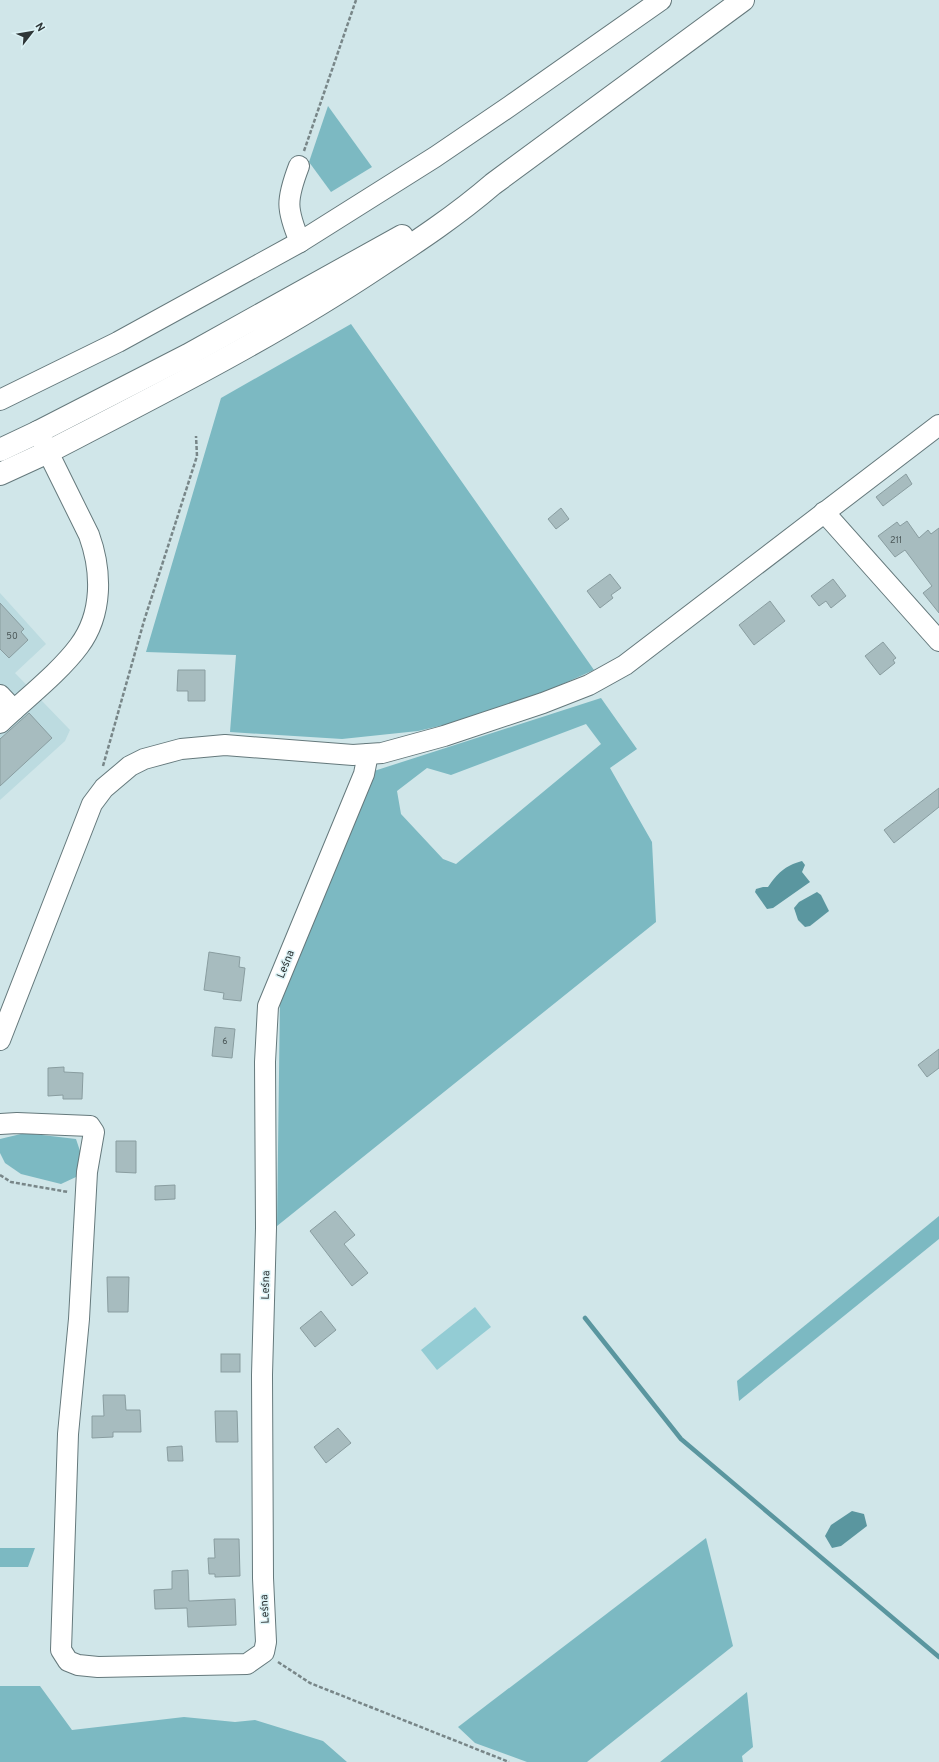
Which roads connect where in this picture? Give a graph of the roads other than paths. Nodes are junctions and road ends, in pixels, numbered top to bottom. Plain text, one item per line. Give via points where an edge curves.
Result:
1 (661, 0) edge
2 (743, 0) edge
3 (299, 166) road end
4 (493, 184) junction
5 (300, 242) junction
6 (0, 400) edge
7 (939, 425) edge
8 (38, 432) junction
9 (0, 450) edge
10 (48, 452) junction
11 (0, 474) edge
12 (824, 512) junction
13 (939, 641) edge
14 (0, 695) edge
15 (7, 716) edge
16 (368, 754) junction
17 (0, 1040) edge
18 (0, 1124) edge

1 - 5 street via 435,157
2 - 4 main road
3 - 5 street via 290,189 289,204 290,219
4 - 8 main road via 188,355
4 - 10 main road via 464,209 335,296 166,392
5 - 6 street via 118,342
7 - 12 street
8 - 9 main road
8 - 10 street
10 - 11 main road
10 - 15 street via 95,551 98,591 94,614 79,646
12 - 13 street
12 - 16 street via 625,665 589,685 444,736 382,753
14 - 15 street
16 - 17 street via 225,745 181,749 144,759 117,776 92,804
16 - 18 street, Leśna via 364,774 268,1006 265,1062 266,1228 262,1375 263,1578 266,1642 264,1652 247,1664 98,1667 68,1661 61,1650 68,1434 79,1319 87,1172 94,1132 90,1126

